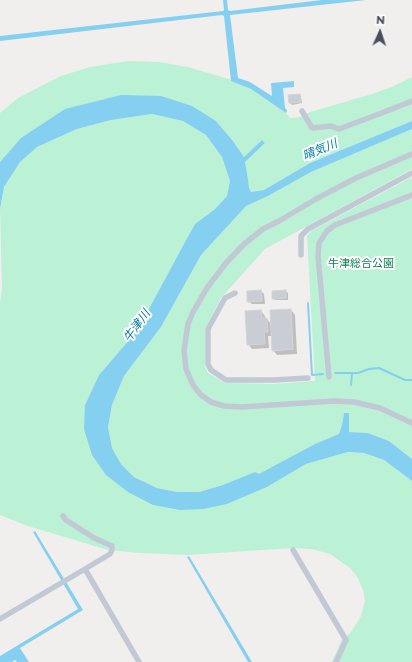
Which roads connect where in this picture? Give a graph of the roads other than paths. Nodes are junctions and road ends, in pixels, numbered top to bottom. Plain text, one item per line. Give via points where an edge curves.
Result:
1 (412, 101) edge
2 (302, 111) dead end
3 (412, 154) edge
4 (412, 173) edge
5 (412, 195) edge
6 (302, 255) dead end
7 (236, 293) dead end
8 (329, 377) dead end
9 (308, 378) dead end
10 (412, 423) edge
11 (63, 516) dead end
12 (293, 550) dead end
13 (85, 569) junction
14 (0, 619) edge
15 (139, 662) edge
16 (336, 662) edge

1 - 2 street via 339,129 331,126 312,128
3 - 10 street via 356,178 316,199 264,229 244,244 203,294 188,324 184,350 186,369 193,385 211,402 224,406 354,402 380,408
4 - 6 street via 308,229 301,236
5 - 8 street via 335,225 319,243
7 - 9 street via 225,298 208,329 208,364 211,370 226,380
11 - 13 street via 94,538 112,546 110,554
12 - 16 street via 346,640
13 - 14 street
13 - 15 street

